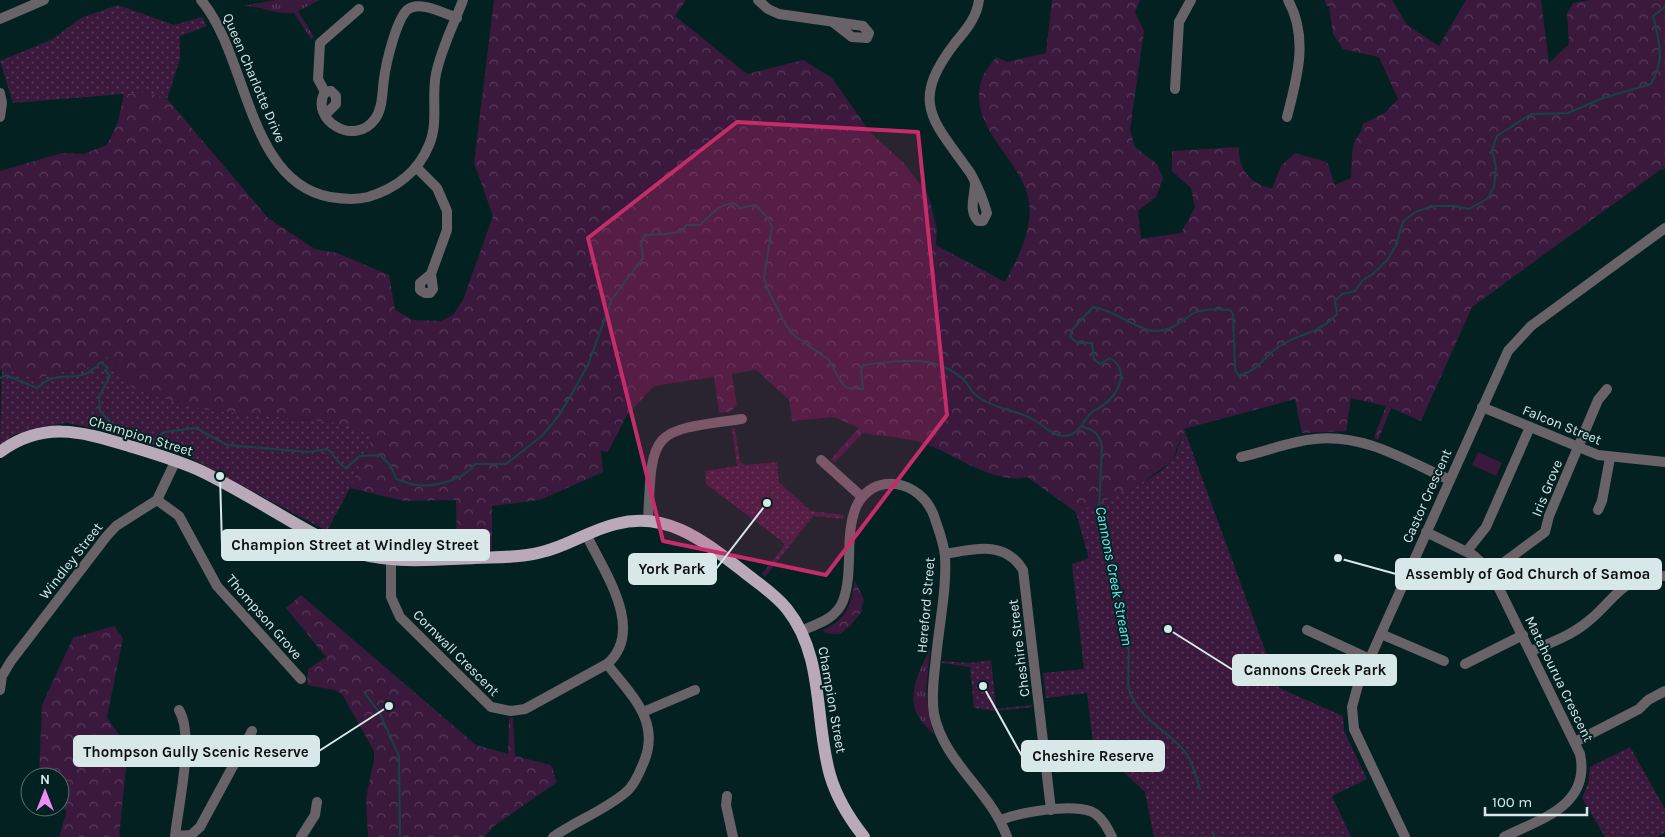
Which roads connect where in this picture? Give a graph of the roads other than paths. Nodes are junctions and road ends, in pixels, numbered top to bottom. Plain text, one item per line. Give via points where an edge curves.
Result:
1 (44, 0) edge
2 (201, 0) edge
3 (463, 0) edge
4 (758, 0) edge
5 (980, 0) edge
6 (1191, 0) edge
7 (1288, 0) edge
8 (359, 10) dead end
9 (457, 18) junction
10 (0, 19) edge
11 (834, 23) dead end
12 (1175, 89) dead end
13 (325, 92) junction
14 (0, 93) edge
15 (325, 115) junction
16 (0, 117) edge
17 (1287, 117) dead end
18 (416, 167) junction
19 (975, 182) dead end
20 (1665, 228) edge
21 (431, 274) dead end
22 (1607, 389) dead end
23 (1482, 407) junction
24 (742, 419) dead end
25 (1530, 427) junction
26 (1578, 449) junction
27 (0, 452) edge
28 (1241, 457) dead end
29 (1610, 458) junction
30 (176, 460) junction
31 (821, 460) dead end
32 (1665, 462) edge
33 (1450, 480) junction
34 (862, 497) junction
35 (157, 500) junction
36 (1598, 510) dead end
37 (648, 521) junction
38 (1426, 532) junction
39 (587, 536) junction
40 (1466, 551) junction
41 (945, 554) junction
42 (391, 560) junction
43 (1491, 572) junction
44 (1665, 576) edge
45 (1307, 630) dead end
46 (801, 631) junction
47 (1381, 634) junction
48 (1523, 635) junction
49 (1531, 651) junction
50 (1370, 659) junction
51 (1444, 661) dead end
52 (607, 664) junction
53 (1465, 664) dead end
54 (301, 679) dead end
55 (0, 690) edge
56 (695, 690) dead end
57 (1661, 693) edge
58 (179, 710) dead end
59 (643, 712) junction
60 (252, 732) dead end
61 (1575, 742) junction
62 (727, 796) dead end
63 (317, 802) dead end
64 (1051, 810) junction
65 (1001, 820) junction
66 (175, 837) edge
67 (301, 837) edge
68 (553, 837) edge
69 (733, 837) edge
70 (864, 837) edge
71 (1007, 837) edge
72 (1112, 837) edge
73 (1405, 837) edge
74 (1504, 837) edge

1 - 10 street
2 - 18 street, Queen Charlotte Drive via 217,24 266,144 289,177 319,194 347,199 364,198 399,183
3 - 9 street, Queen Charlotte Drive
4 - 11 street via 779,14
5 - 19 street via 969,26 939,65 929,96 936,127
6 - 12 street via 1179,22
7 - 17 street via 1297,23 1300,58
8 - 13 street via 320,43 318,79
9 - 15 street via 421,5 411,8 402,18 388,60 380,108 375,119 365,128 350,132 334,126
9 - 18 street, Queen Charlotte Drive via 436,74 436,114 432,135
13 - 15 street via 322,101
13 - 15 street via 335,93 337,101
14 - 16 street
18 - 21 street via 437,188 447,211 447,230
20 - 23 street, Castor Crescent via 1521,334 1503,359
22 - 26 street, Iris Grove via 1598,400
23 - 25 street, Falcon Street
23 - 33 street, Castor Crescent
24 - 37 street via 686,427 671,432 661,441 652,459
25 - 26 street, Falcon Street
25 - 40 street via 1486,527
26 - 29 street, Falcon Street
26 - 43 street, Iris Grove via 1545,532
27 - 30 main road, Champion Street via 23,438 65,431
28 - 33 street via 1302,441 1338,438 1371,445
29 - 32 street, Falcon Street
29 - 36 street
30 - 35 street
30 - 42 main road, Champion Street via 341,548
31 - 34 street
33 - 38 street, Castor Crescent
34 - 41 street, Hereford Street via 884,485 905,485 916,490 930,506
34 - 46 street via 853,518 843,602 834,615
35 - 54 street, Thompson Grove via 178,516 217,586
35 - 55 street, Windley Street via 116,526 106,537 11,661 2,676
37 - 39 main road, Champion Street via 615,524
37 - 46 main road, Champion Street via 677,527 703,541 773,595
38 - 40 street, Matahourua Crescent
38 - 47 street, Castor Crescent
39 - 42 main road, Champion Street via 568,545 529,555
39 - 52 street, Cornwall Crescent via 623,618 622,644
40 - 43 street, Matahourua Crescent
41 - 64 street, Cheshire Street via 981,547 996,549 1009,554 1023,570
41 - 65 street, Hereford Street via 933,687 934,712 945,746
42 - 52 street, Cornwall Crescent via 391,597 400,617 491,707 511,711 525,709
43 - 48 street, Matahourua Crescent
44 - 49 street via 1649,576 1627,584 1587,623
45 - 50 street
46 - 70 main road, Champion Street via 812,660 833,784 845,810
47 - 50 street, Castor Crescent
47 - 51 street
48 - 49 street, Matahourua Crescent
48 - 53 street
49 - 61 street, Matahourua Crescent
50 - 73 street, Castor Crescent via 1354,697 1354,729
52 - 59 street
56 - 59 street
57 - 61 street via 1639,709
58 - 66 street via 184,727 185,760
59 - 68 street via 650,736 647,755 626,792
60 - 66 street via 200,827 190,835
61 - 74 street, Matahourua Crescent via 1582,770 1572,799 1558,810
62 - 69 street
63 - 67 street via 315,815
64 - 65 street
64 - 72 street via 1090,811 1107,826
65 - 71 street, Hereford Street

